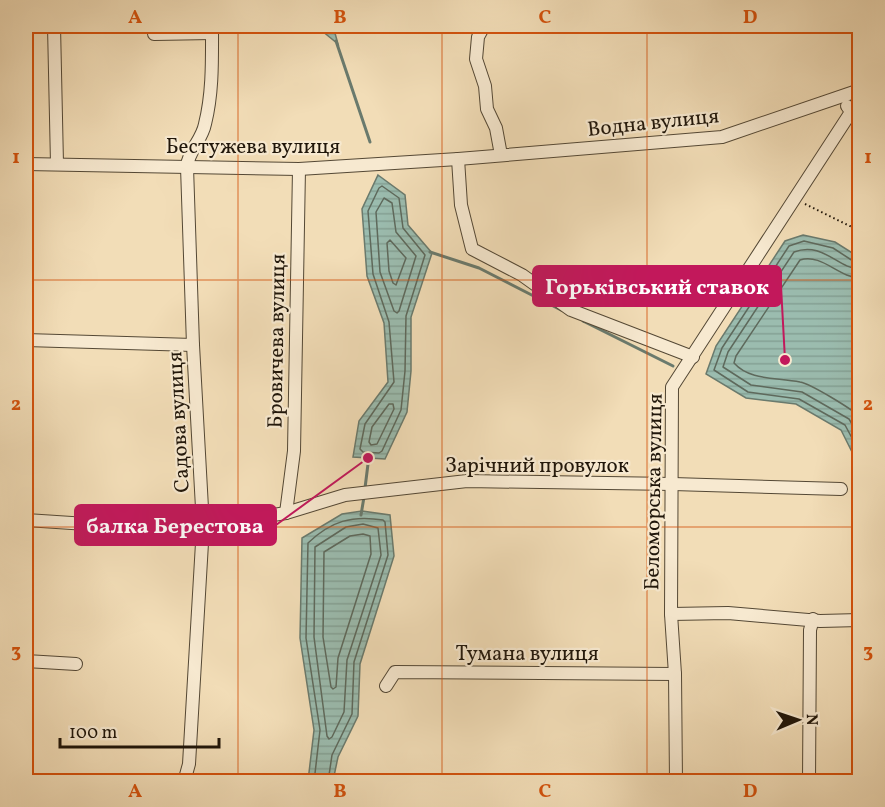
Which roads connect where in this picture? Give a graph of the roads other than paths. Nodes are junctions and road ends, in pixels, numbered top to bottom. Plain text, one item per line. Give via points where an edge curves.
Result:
1 (54, 26) edge
2 (484, 26) edge
3 (212, 29) edge
4 (154, 34) dead end
5 (860, 90) edge
6 (842, 97) junction
7 (851, 112) junction
8 (860, 124) edge
9 (501, 155) junction
10 (480, 157) joint
11 (458, 159) junction
12 (26, 164) edge
13 (57, 164) junction
14 (187, 167) junction
15 (299, 169) junction
16 (26, 340) edge
17 (194, 345) junction
18 (693, 357) junction
19 (673, 484) junction
20 (841, 489) dead end
21 (286, 513) junction
22 (26, 520) edge
23 (203, 526) junction
24 (671, 614) junction
25 (813, 619) junction
26 (860, 620) edge
27 (26, 661) edge
28 (76, 664) dead end
29 (675, 674) junction
30 (386, 686) dead end
31 (184, 782) edge
32 (676, 782) edge
33 (809, 782) edge

1 - 13 street
2 - 9 street via 478,37 476,59
3 - 4 street
3 - 14 street via 212,86 205,127
5 - 6 street, Водна вулиця
6 - 7 street
6 - 9 street, Водна вулиця via 722,137
7 - 8 street
7 - 18 street, Беломорська вулиця
9 - 10 street, Водна вулиця
10 - 11 street, Бестужева вулиця
11 - 15 street, Бестужева вулиця
11 - 18 street via 461,205 472,249 522,275 571,310
12 - 13 street, Бестужева вулиця
13 - 14 street, Бестужева вулиця
14 - 15 street, Бестужева вулиця
14 - 17 street, Садова вулиця
15 - 21 street, Бровичева вулиця via 294,451
16 - 17 street
17 - 23 street, Садова вулиця
18 - 19 street, Беломорська вулиця via 672,387
19 - 20 street, Зарічний провулок
19 - 21 street, Зарічний провулок via 467,482 345,495
19 - 24 street, Беломорська вулиця
21 - 23 street, Зарічний провулок
22 - 23 street, Зарічний провулок via 178,530
23 - 31 street, Садова вулиця via 189,764
24 - 25 street via 728,613
24 - 29 street, Беломорська вулиця
25 - 26 street
25 - 33 street
27 - 28 street
29 - 30 street, Тумана вулиця via 395,672
29 - 32 street, Беломорська вулиця

